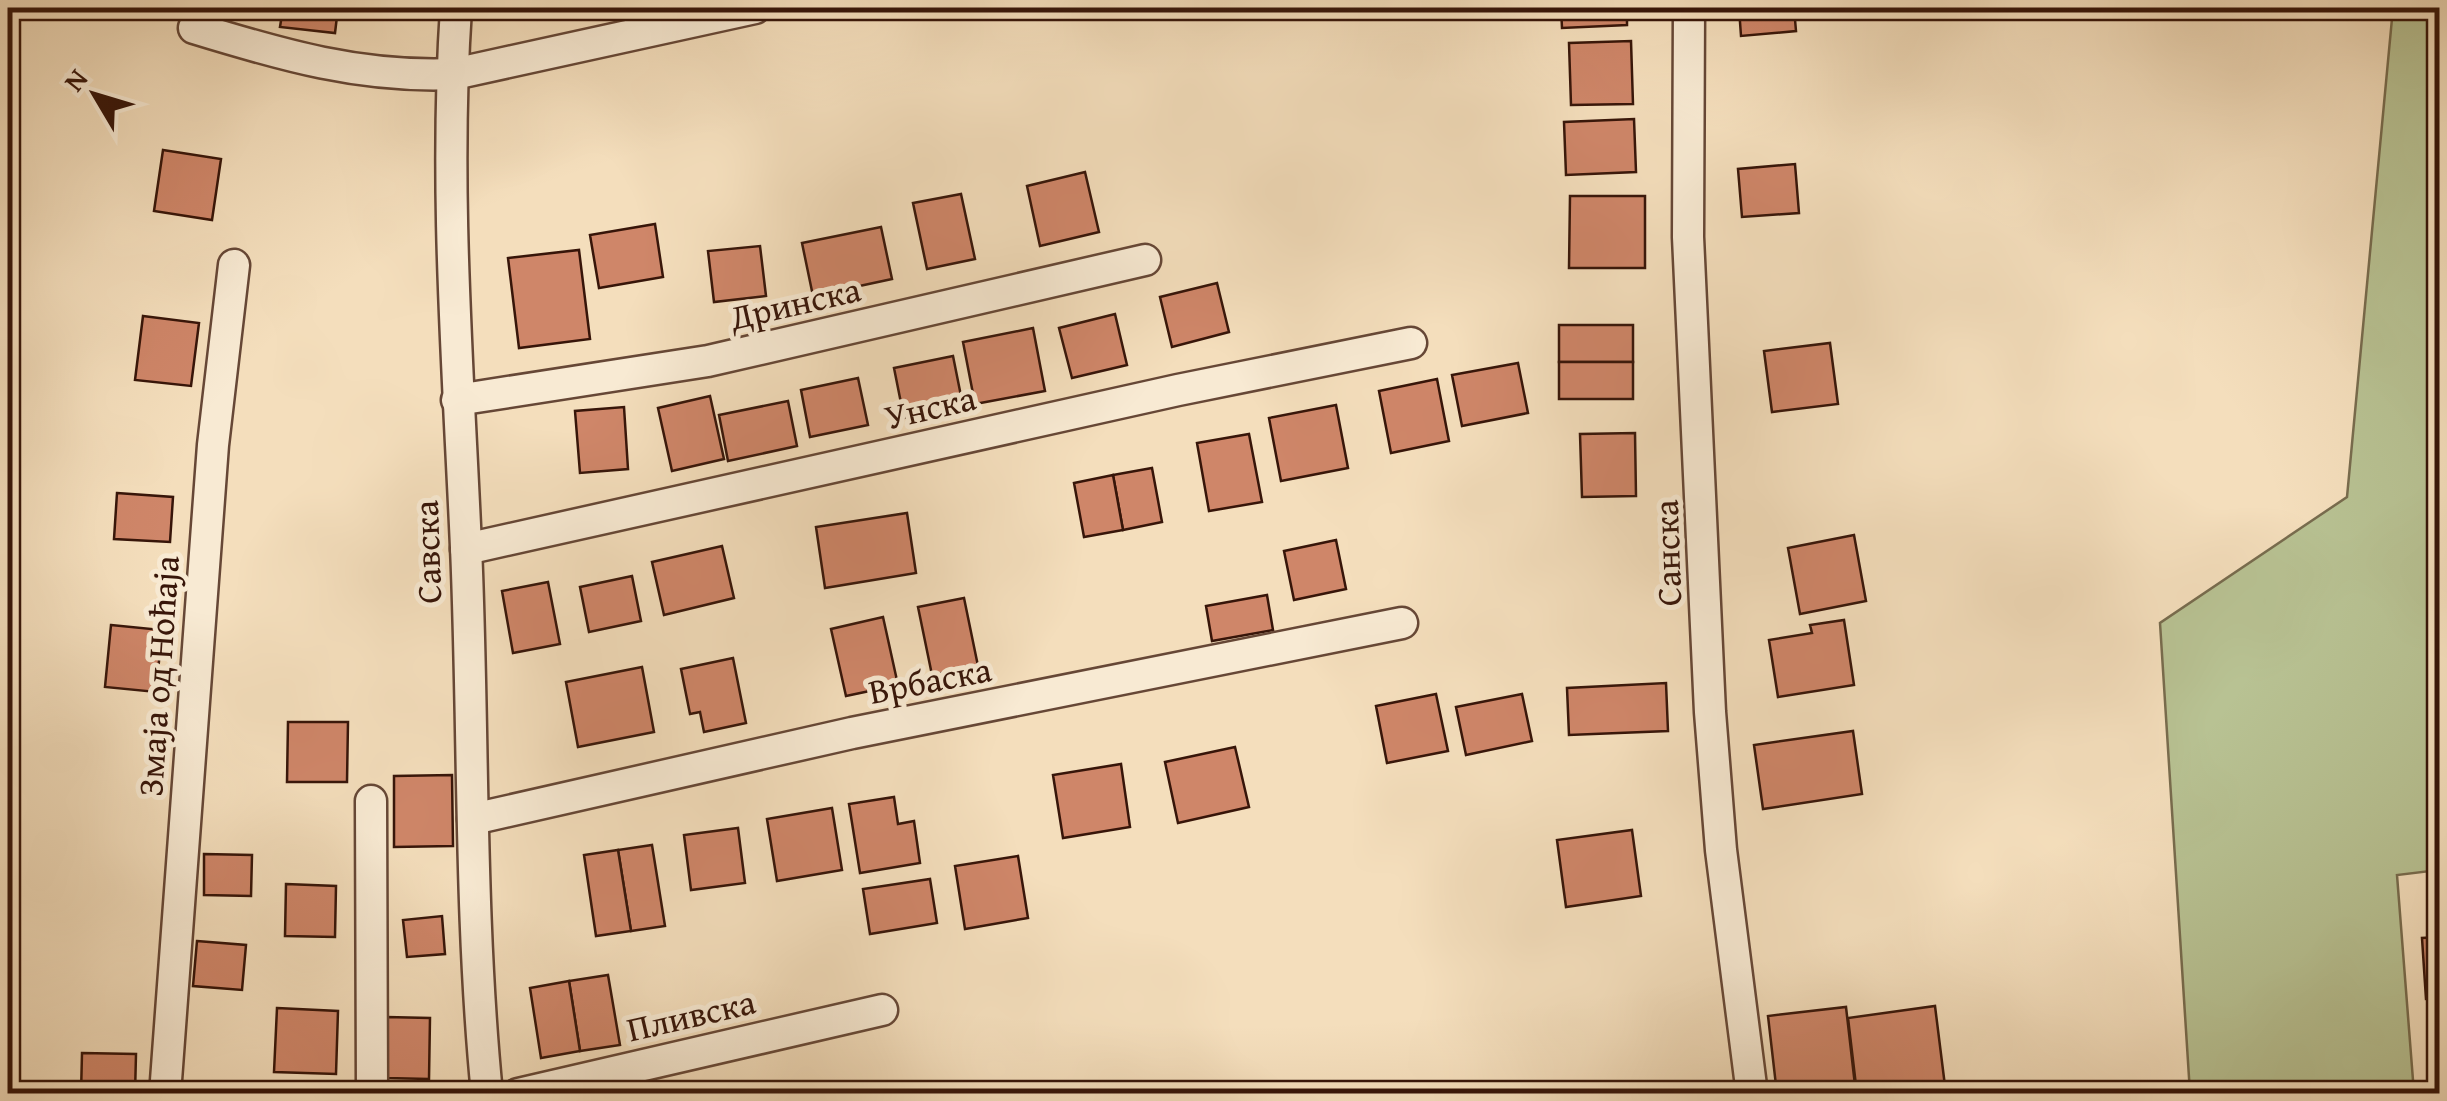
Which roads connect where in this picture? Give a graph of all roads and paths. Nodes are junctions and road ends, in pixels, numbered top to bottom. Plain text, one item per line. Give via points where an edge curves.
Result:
1 (456, 8) edge
2 (754, 8) edge
3 (1690, 8) edge
4 (194, 28) dead end
5 (454, 74) junction
6 (1145, 260) dead end
7 (234, 265) dead end
8 (1411, 344) dead end
9 (458, 400) junction
10 (466, 549) junction
11 (1402, 623) dead end
12 (371, 801) dead end
13 (473, 819) junction
14 (882, 1010) dead end
15 (165, 1094) edge
16 (372, 1094) edge
17 (488, 1094) edge
18 (518, 1094) edge
19 (1752, 1094) edge

1 - 5 street, Савска
2 - 5 street
3 - 19 street, Санска via 1688,236 1710,712
4 - 5 street via 330,67
5 - 9 street, Савска
6 - 9 street, Дринска via 708,361
7 - 15 street, Змаја од Ноћаја via 213,445
8 - 10 street, Унска
9 - 10 street, Савска
10 - 13 street, Савска
11 - 13 street, Врбаска via 852,733
12 - 16 street
13 - 17 street, Савска via 476,977
14 - 18 street, Пливска

